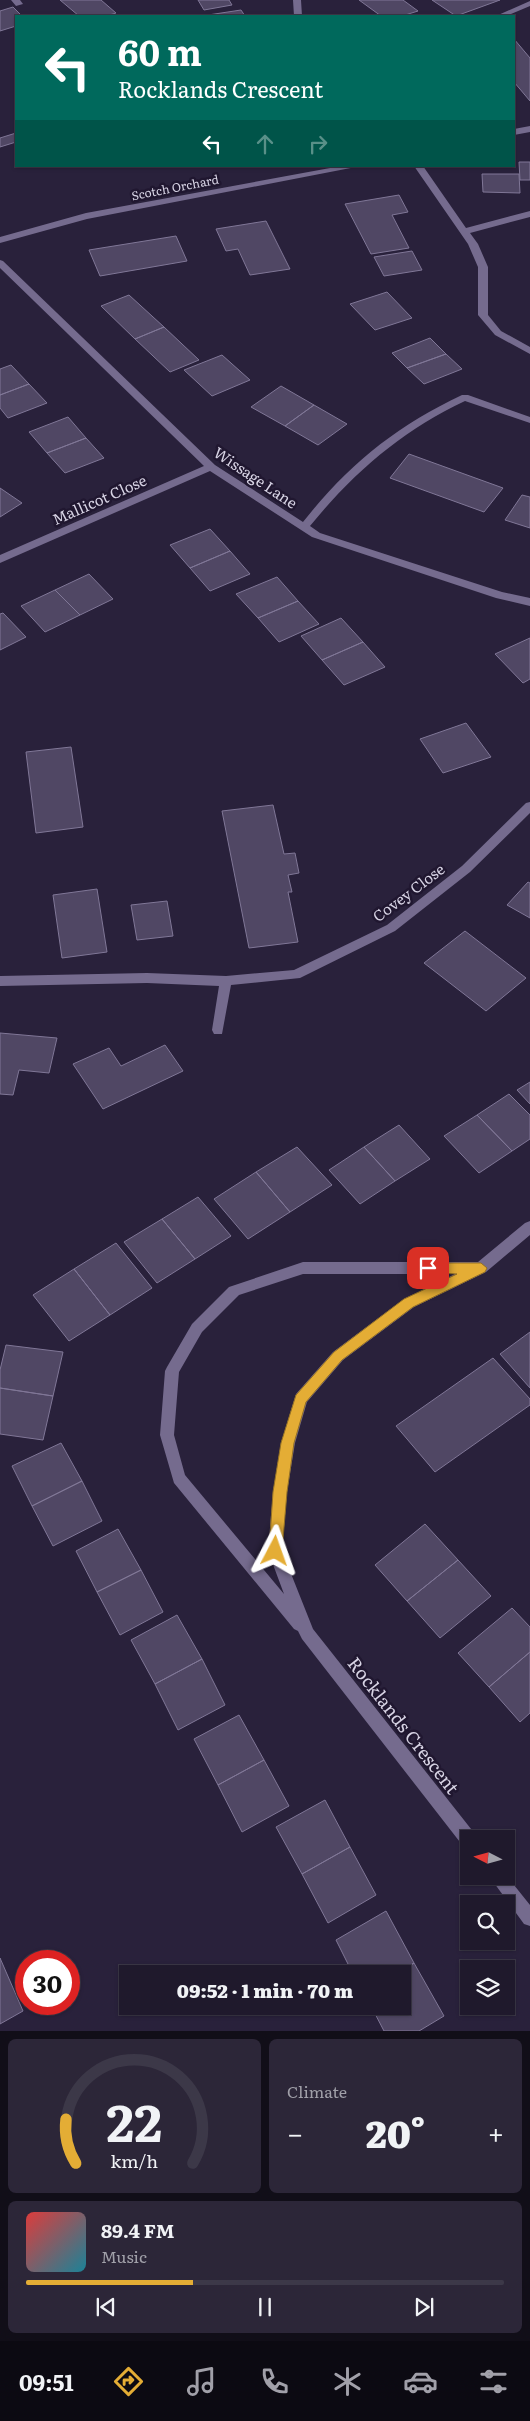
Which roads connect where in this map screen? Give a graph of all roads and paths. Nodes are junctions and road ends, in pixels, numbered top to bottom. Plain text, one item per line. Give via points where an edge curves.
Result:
1 (297, 0) edge
2 (530, 2) edge
3 (520, 7) junction
4 (298, 15) edge
5 (502, 15) edge
6 (530, 15) edge
7 (530, 129) edge
8 (515, 132) edge
9 (352, 167) edge
10 (419, 167) edge
11 (530, 214) edge
12 (466, 231) junction
13 (0, 240) edge
14 (0, 262) edge
15 (530, 351) edge
16 (530, 420) edge
17 (211, 467) junction
18 (304, 527) junction
19 (0, 559) edge
20 (530, 602) edge
21 (530, 806) edge
22 (0, 981) edge
23 (226, 981) junction
24 (218, 1030) dead end
25 (530, 1228) edge
26 (481, 1268) junction
27 (307, 1634) junction
28 (461, 1830) edge
29 (504, 1885) edge
30 (530, 1918) edge

1 - 4 street
2 - 3 street
3 - 5 street
3 - 6 street
7 - 8 street
9 - 13 street, Scotch Orchard via 86,216
10 - 12 street
11 - 12 street
12 - 15 street via 483,267 483,314 498,333
14 - 17 street, Wissage Lane
16 - 18 street via 465,397 451,403 421,418 375,453 344,480
17 - 18 street, Wissage Lane
17 - 19 street, Mallicot Close
18 - 20 street, Wissage Lane via 316,535
21 - 23 street, Covey Close via 466,869 391,928 296,975
22 - 23 street, Covey Close via 147,978
23 - 24 street
25 - 26 street, Rocklands Crescent
26 - 27 street, Rocklands Crescent via 409,1303 338,1356 301,1399 288,1443 275,1551
26 - 27 street, Rocklands Crescent via 303,1268 234,1291 197,1328 172,1371 167,1435 179,1478
27 - 28 street, Rocklands Crescent
29 - 30 street

